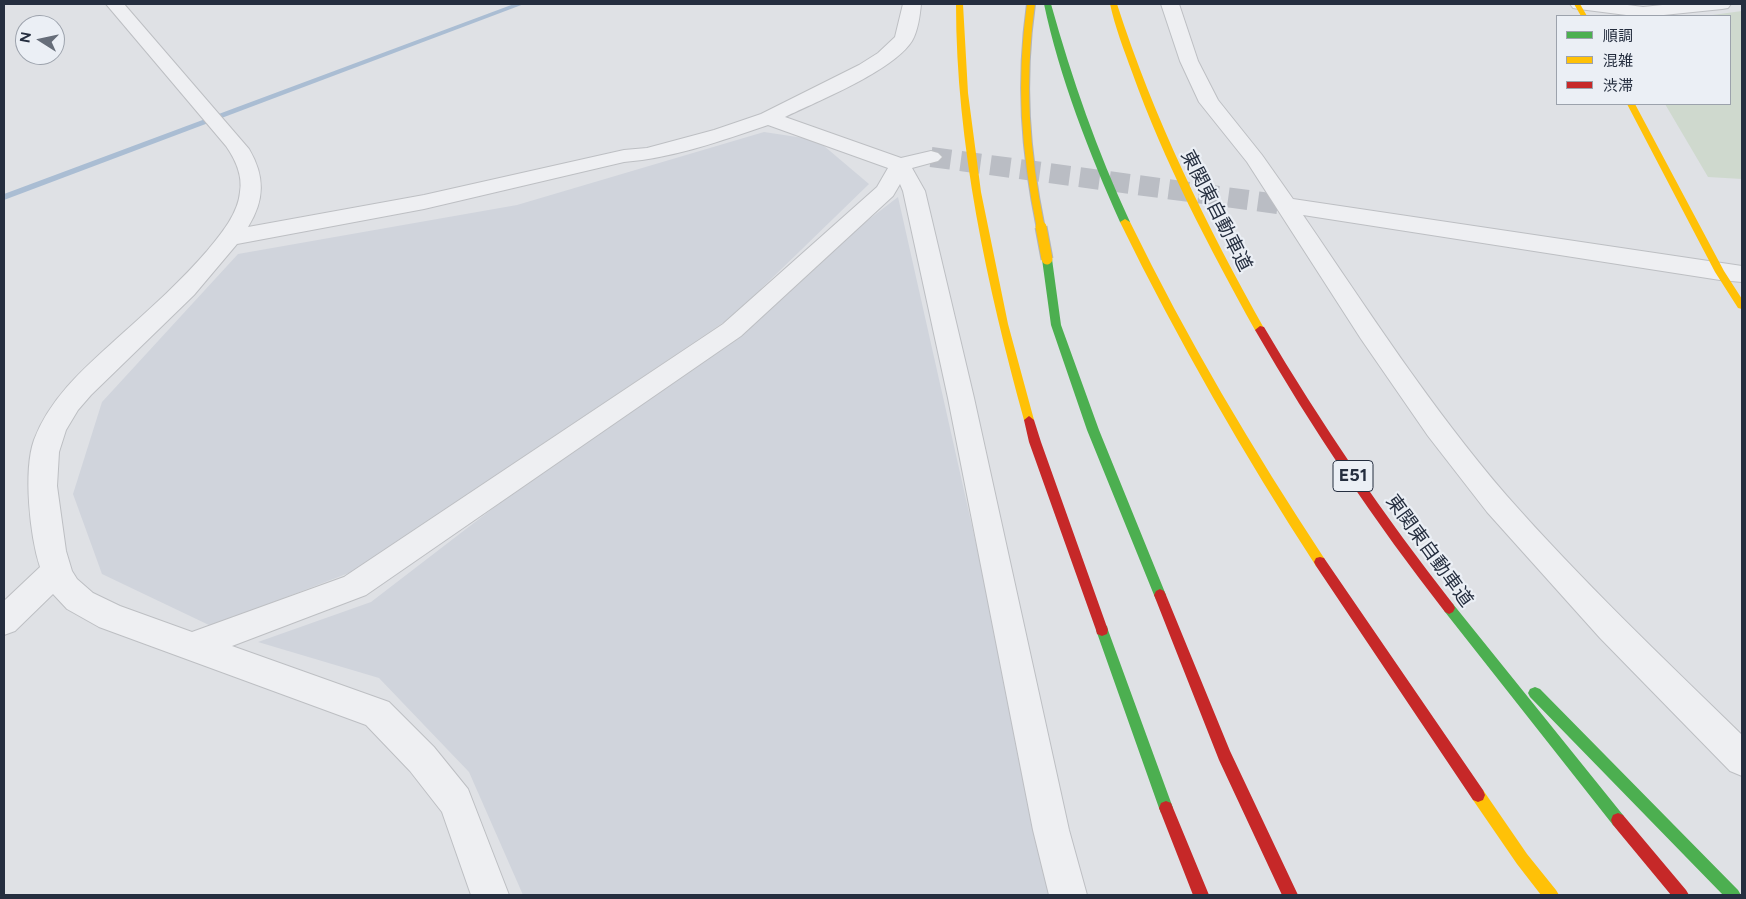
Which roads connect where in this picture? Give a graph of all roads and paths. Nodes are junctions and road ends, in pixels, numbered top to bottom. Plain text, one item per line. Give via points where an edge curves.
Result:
1 (115, 4) edge
2 (912, 4) edge
3 (959, 4) edge
4 (1031, 4) edge
5 (1047, 4) edge
6 (1113, 4) edge
7 (1170, 4) edge
8 (1578, 4) edge
9 (1722, 4) edge
10 (1632, 105) edge
11 (768, 118) junction
12 (931, 157) tunnel mouth
13 (900, 165) junction
14 (1285, 205) junction
15 (230, 238) junction
16 (1731, 273) edge
17 (1742, 306) edge
18 (56, 572) junction
19 (1433, 588) junction
20 (4, 621) edge
21 (193, 646) junction
22 (1742, 759) edge
23 (490, 895) edge
24 (1068, 895) edge
25 (1201, 895) edge
26 (1290, 895) edge
27 (1551, 895) edge
28 (1681, 895) edge
29 (1733, 895) edge

1 - 15 street via 246,160 251,180 250,201
2 - 11 street via 904,39 885,57
3 - 25 main road via 964,93 977,192 1008,342 1035,442 1155,781
4 - 26 main road, bridge via 1025,45 1024,104 1032,185 1056,325 1093,430 1224,755
5 - 27 main road via 1070,81 1098,157 1131,235 1182,335 1251,454 1353,612 1522,859
6 - 19 main road, 東関東自動車道 / E51 via 1137,79 1168,155 1253,321 1331,445
7 - 14 street via 1189,61 1209,102 1255,160
8 - 9 street via 1643,12
10 - 16 main road
11 - 13 street
11 - 15 street via 648,154 624,156 424,202
12 - 13 street
13 - 21 street via 885,192 732,330 484,500 355,586
13 - 24 street via 914,191 961,398 1051,830
14 - 16 street
14 - 22 street via 1370,333 1496,504 1611,628
15 - 18 street via 191,282 74,395 51,431 41,470
16 - 17 main road
18 - 20 street
18 - 21 street via 73,596 110,617
19 - 28 main road, 東関東自動車道 / E51 via 1594,792
19 - 29 main road
21 - 23 street via 377,713 422,758 456,801

